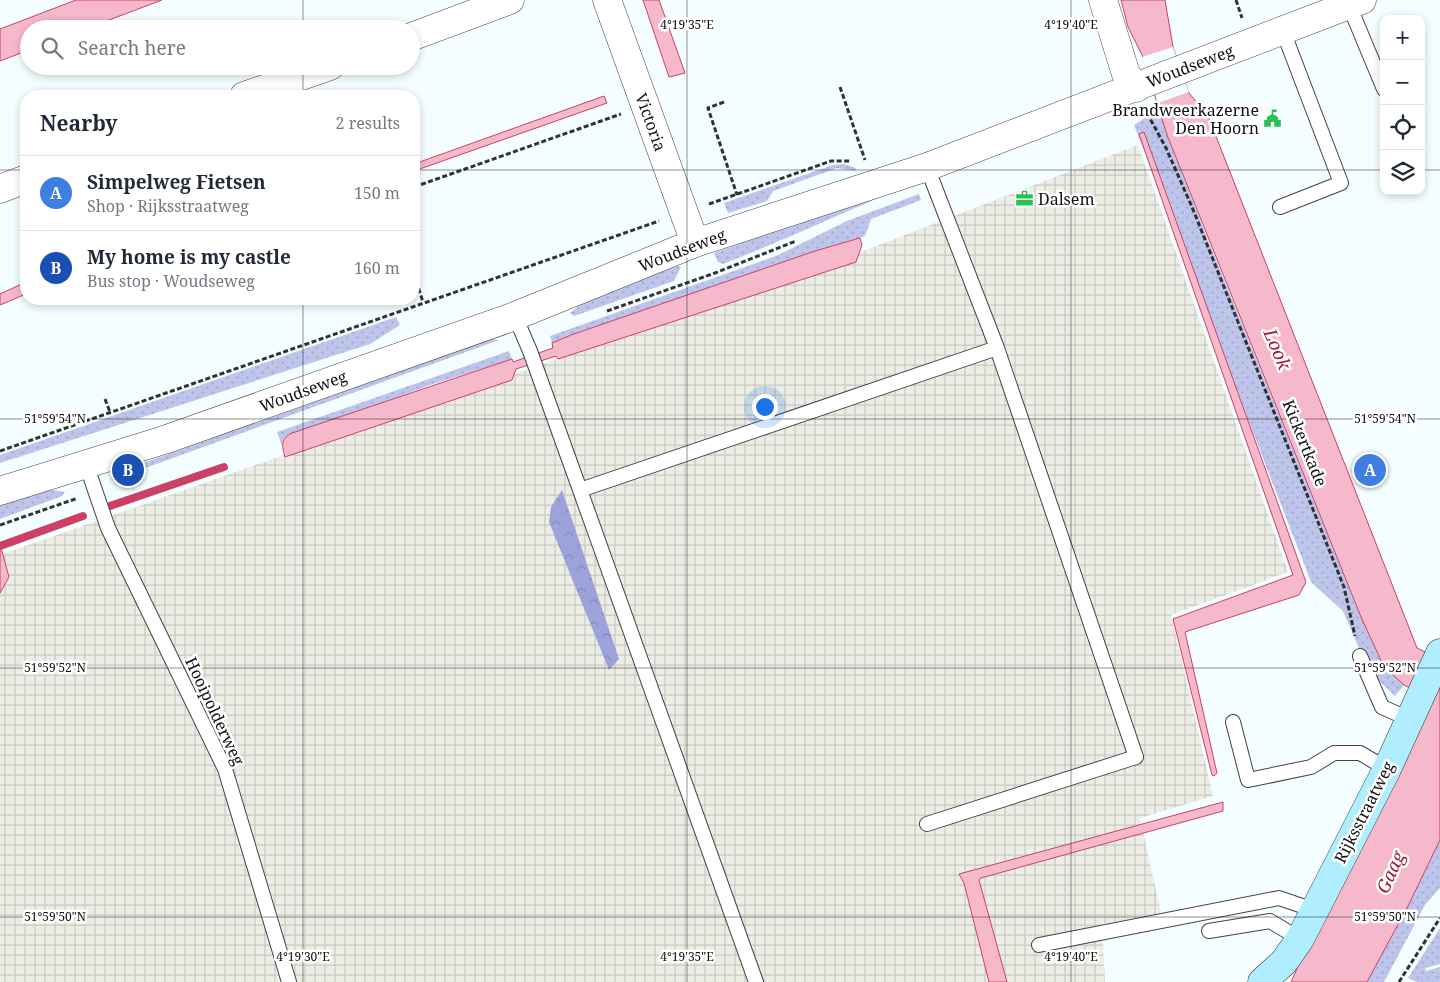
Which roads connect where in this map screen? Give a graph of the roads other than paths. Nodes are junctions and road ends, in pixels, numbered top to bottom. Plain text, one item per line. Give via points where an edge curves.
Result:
1 (510, 0) edge
2 (607, 0) edge
3 (1103, 0) edge
4 (1355, 3) edge
5 (1282, 30) junction
6 (420, 34) edge
7 (304, 75) edge
8 (1380, 77) edge
9 (261, 90) edge
10 (1143, 92) junction
11 (926, 167) junction
12 (20, 181) edge
13 (0, 189) edge
14 (1280, 207) dead end
15 (695, 243) junction
16 (515, 316) junction
17 (997, 348) junction
18 (86, 464) junction
19 (580, 490) junction
20 (0, 491) edge
21 (1439, 655) edge
22 (1360, 656) dead end
23 (1409, 719) junction
24 (1233, 722) dead end
25 (1387, 768) junction
26 (927, 824) dead end
27 (1314, 910) junction
28 (1209, 931) dead end
29 (1300, 939) junction
30 (1039, 945) dead end
31 (1272, 977) edge
32 (289, 982) edge
33 (756, 982) edge

1 - 6 street
2 - 15 street, Victoria
3 - 10 street via 1126,74
4 - 5 street, Woudseweg
4 - 8 lane
5 - 10 street, Woudseweg via 1181,70
5 - 14 lane via 1341,183
7 - 9 street
10 - 11 street, Woudseweg
11 - 15 street, Woudseweg
11 - 17 lane
12 - 13 street
15 - 16 street, Woudseweg
16 - 18 street, Woudseweg via 164,440
16 - 19 lane
17 - 19 lane
17 - 26 lane via 1136,757
18 - 20 street, Woudseweg
18 - 32 lane, Hooipolderweg via 108,528 225,769
19 - 33 lane
21 - 23 street, Rijksstraatweg
22 - 23 lane via 1382,707
23 - 25 street, Rijksstraatweg
24 - 25 lane via 1248,780 1311,767 1334,753 1360,753
25 - 27 street, Rijksstraatweg
27 - 29 street, Rijksstraatweg
27 - 30 lane via 1279,898
28 - 29 lane via 1270,921
29 - 31 street, Rijksstraatweg

